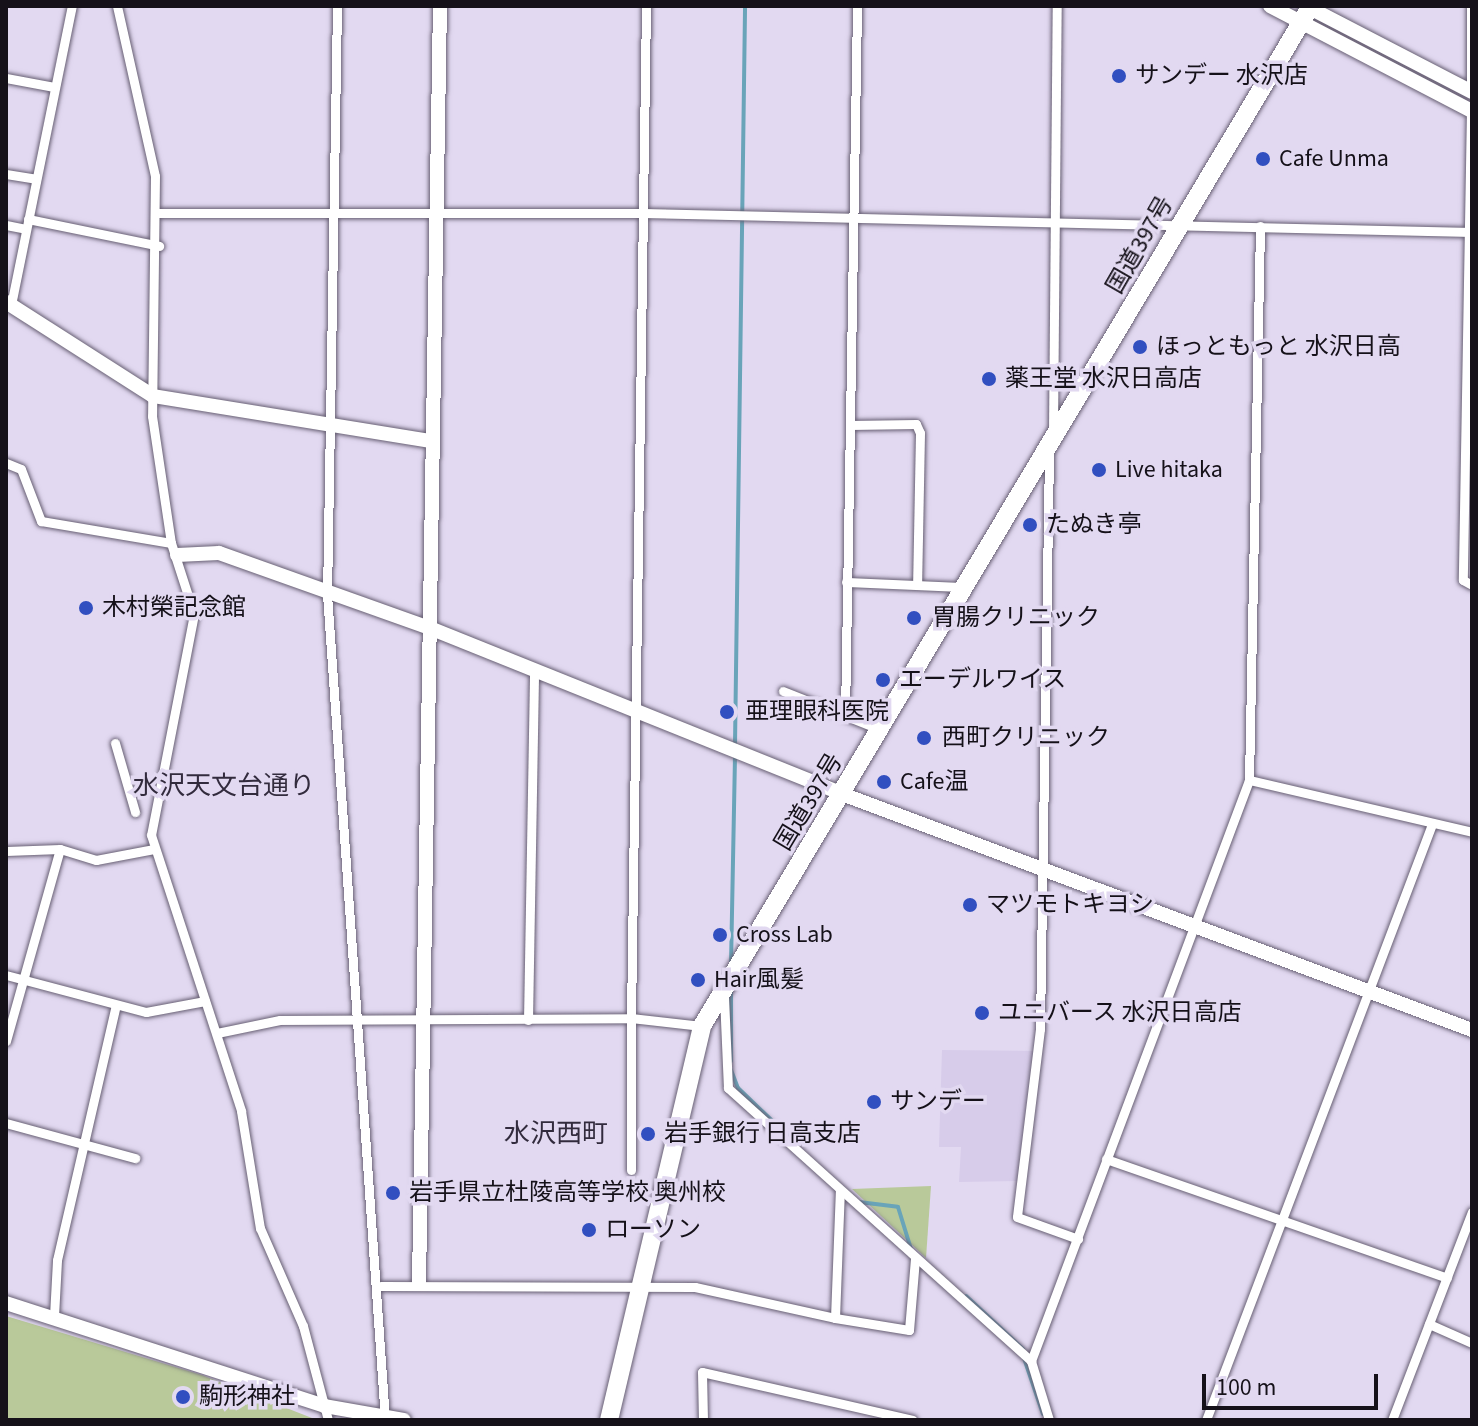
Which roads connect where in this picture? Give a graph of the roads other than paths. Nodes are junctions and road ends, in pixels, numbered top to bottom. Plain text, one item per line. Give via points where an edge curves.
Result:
1 (72, 6) edge
2 (117, 6) edge
3 (337, 6) edge
4 (440, 6) edge
5 (646, 6) edge
6 (857, 6) edge
7 (1057, 6) edge
8 (1270, 6) edge
9 (1471, 6) edge
10 (1309, 7) edge
11 (1301, 26) junction
12 (6, 78) edge
13 (54, 87) junction
14 (1472, 92) edge
15 (1472, 110) edge
16 (6, 174) edge
17 (36, 179) junction
18 (159, 213) junction
19 (643, 213) junction
20 (333, 216) junction
21 (435, 216) junction
22 (855, 217) junction
23 (27, 224) junction
24 (6, 225) edge
25 (1058, 225) junction
26 (1179, 226) junction
27 (1260, 226) junction
28 (1470, 232) edge
29 (159, 246) junction
30 (8, 304) edge
31 (153, 396) junction
32 (850, 425) junction
33 (333, 428) junction
34 (430, 441) junction
35 (1051, 446) junction
36 (6, 463) edge
37 (174, 549) junction
38 (846, 582) junction
39 (917, 585) junction
40 (1472, 585) edge
41 (967, 588) junction
42 (327, 594) junction
43 (430, 628) junction
44 (534, 670) junction
45 (783, 691) dead end
46 (637, 712) junction
47 (845, 716) junction
48 (879, 729) junction
49 (115, 743) dead end
50 (1249, 780) junction
51 (842, 794) junction
52 (135, 812) dead end
53 (1432, 824) junction
54 (1472, 832) edge
55 (60, 849) junction
56 (154, 849) junction
57 (6, 851) edge
58 (1047, 870) junction
59 (1195, 927) junction
60 (6, 975) edge
61 (24, 980) junction
62 (724, 990) junction
63 (1368, 993) junction
64 (205, 1001) junction
65 (115, 1008) junction
66 (631, 1018) junction
67 (528, 1020) junction
68 (361, 1021) junction
69 (427, 1021) junction
70 (702, 1026) junction
71 (1472, 1030) edge
72 (217, 1033) junction
73 (6, 1041) edge
74 (6, 1123) edge
75 (84, 1143) junction
76 (135, 1158) dead end
77 (1106, 1159) junction
78 (631, 1170) dead end
79 (840, 1190) junction
80 (1472, 1212) edge
81 (1283, 1218) junction
82 (1078, 1239) junction
83 (915, 1258) junction
84 (1447, 1278) junction
85 (419, 1283) junction
86 (381, 1286) junction
87 (636, 1286) junction
88 (6, 1303) edge
89 (54, 1316) junction
90 (835, 1318) junction
91 (1429, 1324) junction
92 (1472, 1343) edge
93 (1031, 1361) junction
94 (326, 1413) edge
95 (386, 1418) edge
96 (404, 1420) edge
97 (609, 1420) edge
98 (703, 1420) edge
99 (913, 1420) edge
100 (1049, 1420) edge
101 (1206, 1420) edge
102 (1392, 1420) edge

1 - 13 street
2 - 18 street
3 - 20 street
4 - 21 street
5 - 19 street
6 - 22 street
7 - 25 street
8 - 11 street
9 - 14 street
10 - 11 highway, 国道397号
10 - 14 street
11 - 15 street
11 - 26 highway, 国道397号
12 - 13 street
13 - 17 street
15 - 28 street
16 - 17 street
17 - 23 street
18 - 20 street
18 - 29 street
19 - 21 street
19 - 22 street
19 - 46 street
20 - 21 street
20 - 33 street
21 - 34 street
22 - 25 street
22 - 32 street
23 - 24 street
23 - 29 street
23 - 30 street
25 - 26 street
25 - 35 street
26 - 27 street
26 - 35 highway, 国道397号
27 - 28 street
27 - 50 street
28 - 40 street via 1463,580
29 - 31 street
30 - 31 street
31 - 33 street
31 - 37 street
32 - 38 street
32 - 39 street via 916,424 920,433
33 - 34 street
33 - 42 street
34 - 43 street
35 - 41 highway, 国道397号
35 - 58 street
36 - 37 street via 21,469 41,521
37 - 42 street via 219,553
37 - 56 street via 194,631 151,822
38 - 39 street
38 - 47 street
39 - 41 street
41 - 48 highway, 国道397号
42 - 43 street
42 - 68 street
43 - 44 street
43 - 69 street
44 - 46 street
44 - 67 street
45 - 47 street
46 - 51 street
46 - 66 street
47 - 48 street
48 - 51 highway, 国道397号
49 - 52 street
50 - 53 street
50 - 59 street
51 - 58 street
51 - 62 highway, 国道397号
53 - 54 street
53 - 63 street
55 - 56 street via 96,860
55 - 57 street
55 - 61 street
56 - 64 street
58 - 59 street
58 - 82 street via 1040,1029 1017,1217
59 - 63 street
59 - 77 street
60 - 61 street
61 - 65 street
61 - 73 street
62 - 70 highway, 国道397号
62 - 79 street via 728,1088
63 - 71 street
63 - 81 street
64 - 65 street via 146,1012
64 - 72 street
65 - 75 street
66 - 67 street
66 - 70 street
66 - 78 street
67 - 69 street
68 - 69 street
68 - 72 street via 280,1020
68 - 86 street
69 - 85 street
70 - 87 highway, 国道397号
72 - 94 street via 241,1111 260,1228 303,1326
74 - 75 street
75 - 76 street
75 - 89 street via 57,1260
77 - 81 street
77 - 82 street
79 - 83 street
79 - 90 street
80 - 84 street
81 - 84 street
81 - 101 street
82 - 93 street
83 - 90 street via 909,1330
83 - 93 street
84 - 91 street
85 - 86 street
85 - 87 street
86 - 95 street
87 - 90 street via 695,1287
87 - 97 highway, 国道397号
88 - 89 street
89 - 94 street
91 - 92 street
91 - 102 street
93 - 100 street
94 - 95 street
95 - 96 street
98 - 99 street via 702,1372

